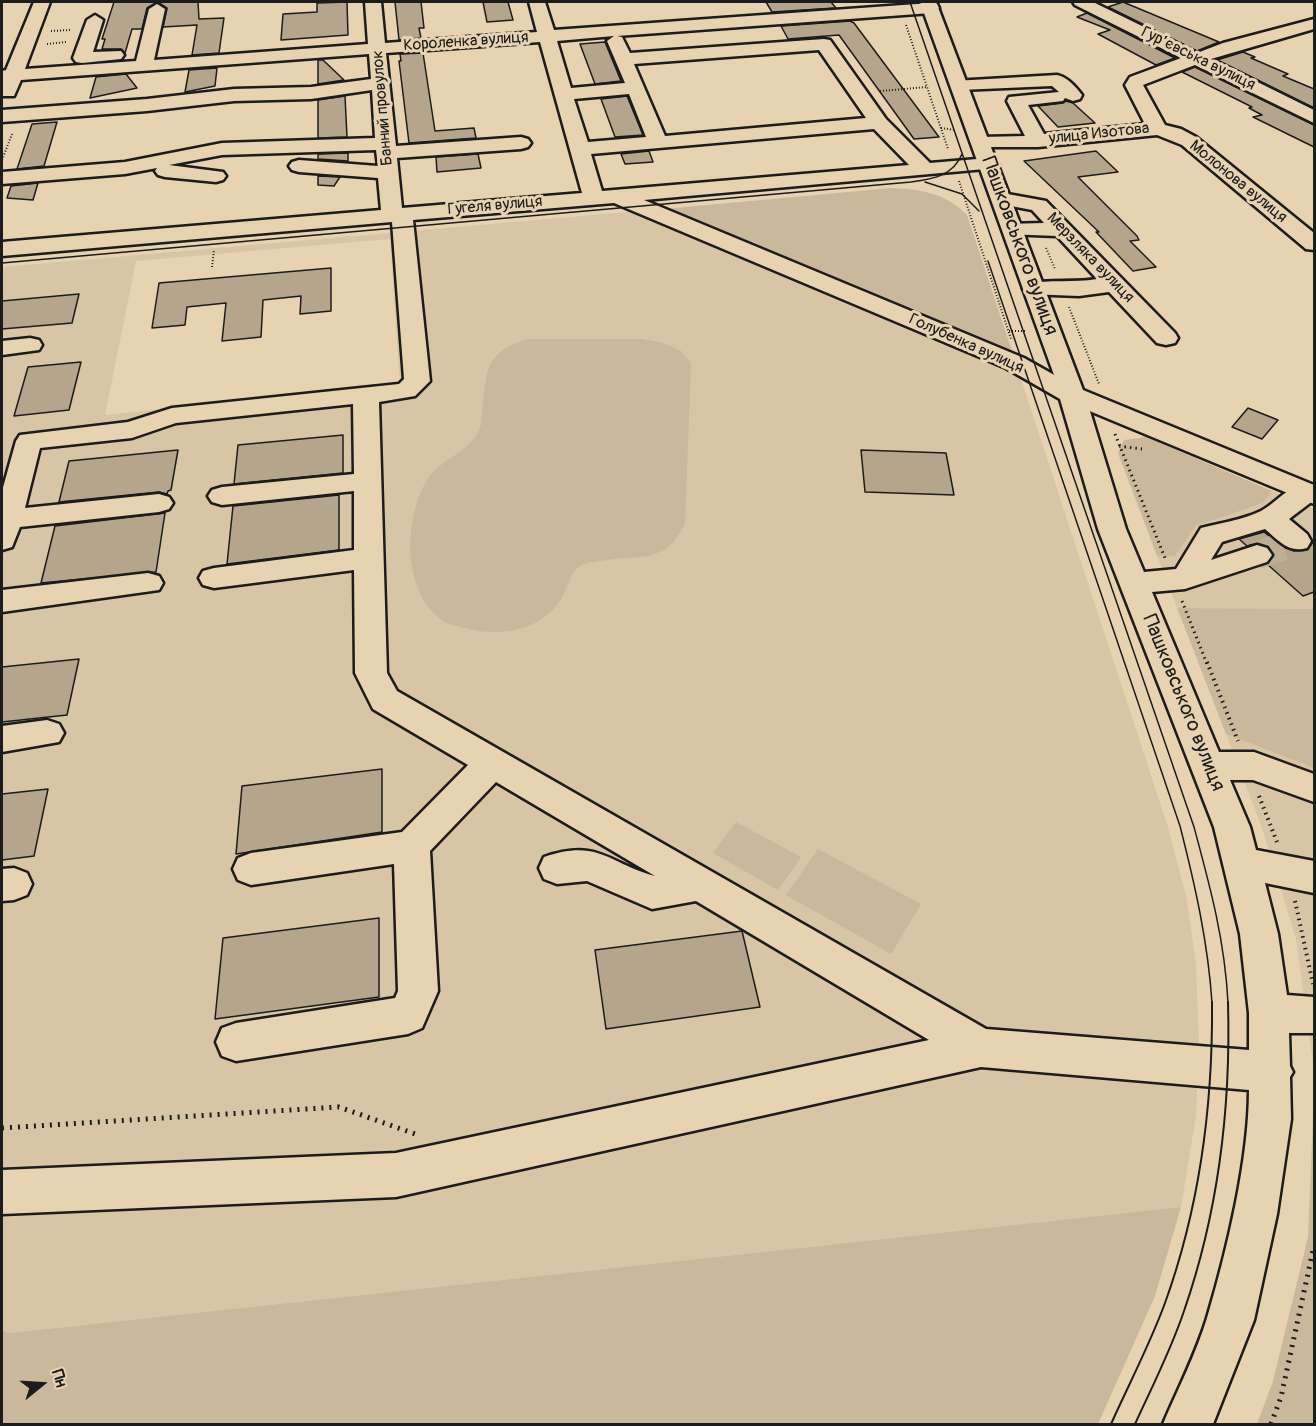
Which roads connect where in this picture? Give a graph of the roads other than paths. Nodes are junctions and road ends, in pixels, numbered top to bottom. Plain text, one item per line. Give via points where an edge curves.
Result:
1 (42, 2) edge
2 (373, 2) edge
3 (537, 2) edge
4 (1081, 2) edge
5 (929, 5) edge
6 (157, 9) dead end
7 (722, 18) junction
8 (95, 20) dead end
9 (1314, 24) edge
10 (612, 31) junction
11 (548, 36) junction
12 (377, 48) junction
13 (751, 49) junction
14 (145, 59) junction
15 (624, 59) junction
16 (1198, 59) junction
17 (8, 75) edge
18 (380, 83) junction
19 (960, 85) junction
20 (636, 88) junction
21 (564, 94) junction
22 (2, 105) edge
23 (2, 116) edge
24 (1314, 117) edge
25 (879, 123) junction
26 (238, 127) dead end
27 (1157, 129) junction
28 (749, 134) junction
29 (1038, 141) junction
30 (658, 142) junction
31 (521, 143) dead end
32 (981, 143) junction
33 (222, 149) junction
34 (580, 149) junction
35 (387, 157) junction
36 (280, 164) dead end
37 (989, 164) junction
38 (766, 167) junction
39 (125, 168) junction
40 (924, 169) junction
41 (216, 176) dead end
42 (2, 178) edge
43 (605, 197) junction
44 (1002, 199) junction
45 (397, 215) junction
46 (1013, 230) junction
47 (1063, 230) junction
48 (1314, 244) edge
49 (2, 249) edge
50 (1114, 284) junction
51 (1035, 289) junction
52 (1166, 338) dead end
53 (30, 345) dead end
54 (2, 348) edge
55 (1072, 395) junction
56 (366, 396) junction
57 (368, 481) junction
58 (1311, 494) edge
59 (222, 496) dead end
60 (159, 503) dead end
61 (1270, 518) junction
62 (4, 529) edge
63 (369, 558) junction
64 (214, 578) dead end
65 (1180, 581) junction
66 (148, 583) dead end
67 (1134, 583) junction
68 (2, 601) edge
69 (47, 733) dead end
70 (2, 739) edge
71 (492, 763) junction
72 (1209, 766) junction
73 (1314, 788) edge
74 (412, 846) junction
75 (1242, 863) junction
76 (557, 868) dead end
77 (251, 869) dead end
78 (1301, 874) edge
79 (701, 884) junction
80 (1269, 1012) junction
81 (1314, 1015) edge
82 (236, 1042) dead end
83 (981, 1048) junction
84 (1272, 1072) junction
85 (2, 1192) edge
86 (1188, 1425) edge

1 - 17 main road
2 - 12 main road, Банний провулок
3 - 11 main road
4 - 16 main road, Гур’євська вулиця
5 - 7 main road, Короленка вулиця via 902,10
5 - 19 main road, Пашковського вулиця
6 - 14 main road
7 - 10 main road, Короленка вулиця
7 - 13 main road
8 - 14 main road via 82,58
9 - 16 main road, улица Изотова
10 - 11 main road, Короленка вулиця
10 - 15 main road
11 - 12 main road, Короленка вулиця
11 - 21 main road
12 - 14 main road, Короленка вулиця
12 - 18 main road, Банний провулок
13 - 15 main road
13 - 25 main road via 824,44
14 - 17 main road, Короленка вулиця
15 - 20 main road
16 - 24 main road, Гур’євська вулиця
16 - 27 main road, улица Изотова via 1134,82
17 - 22 main road
18 - 23 main road via 311,93 234,95
18 - 35 main road, Банний провулок
19 - 29 main road via 1057,80 1073,95 1016,101
19 - 32 main road, Пашковського вулиця
20 - 21 main road
20 - 30 main road
21 - 34 main road
25 - 28 main road
25 - 40 main road
26 - 33 main road
27 - 29 main road, улица Изотова
27 - 48 main road, Молонова вулиця via 1189,141
28 - 30 main road
28 - 38 main road
29 - 32 main road, улица Изотова
30 - 34 main road
31 - 35 main road
32 - 37 main road, Пашковського вулиця
33 - 35 main road
33 - 39 main road
34 - 43 main road
35 - 36 main road
35 - 45 main road, Банний провулок
37 - 40 main road, Гугеля вулиця
37 - 44 main road, Пашковського вулиця
38 - 40 main road, Гугеля вулиця
38 - 43 main road, Гугеля вулиця
39 - 41 main road
39 - 42 main road
43 - 45 main road, Гугеля вулиця
43 - 55 main road, Голубенка вулиця via 1015,363
44 - 46 main road, Пашковського вулиця
44 - 47 main road, Мерзляка вулиця via 1040,205
45 - 49 main road, Гугеля вулиця
45 - 56 main road, Банний провулок via 417,381 406,392
46 - 47 main road
46 - 51 main road, Пашковського вулиця
47 - 50 main road, Мерзляка вулиця
50 - 51 main road
50 - 52 main road, Мерзляка вулиця
51 - 55 main road, Пашковського вулиця
53 - 54 main road
55 - 58 main road, Голубенка вулиця
55 - 67 main road, Пашковського вулиця via 1112,529
56 - 57 main road
56 - 62 main road via 172,416 132,430 29,441
57 - 59 main road
57 - 63 main road
58 - 61 main road
60 - 62 main road
61 - 65 main road via 1211,536
61 - 65 main road via 1297,542
63 - 64 main road
63 - 71 main road via 371,673 385,700
65 - 67 main road
66 - 68 main road
67 - 72 main road, Пашковського вулиця
69 - 70 main road
71 - 74 main road
71 - 79 main road
72 - 73 main road via 1248,765
72 - 75 main road, Пашковського вулиця
74 - 77 main road
74 - 82 main road via 418,991 408,1015
75 - 78 main road
75 - 80 main road, Пашковського вулиця via 1259,934
76 - 79 main road via 590,865 652,894
79 - 83 main road
80 - 81 main road
80 - 84 main road, Пашковського вулиця
83 - 84 main road
83 - 85 main road via 396,1175
84 - 86 main road, Пашковського вулиця via 1270,1119 1253,1224 1230,1320

